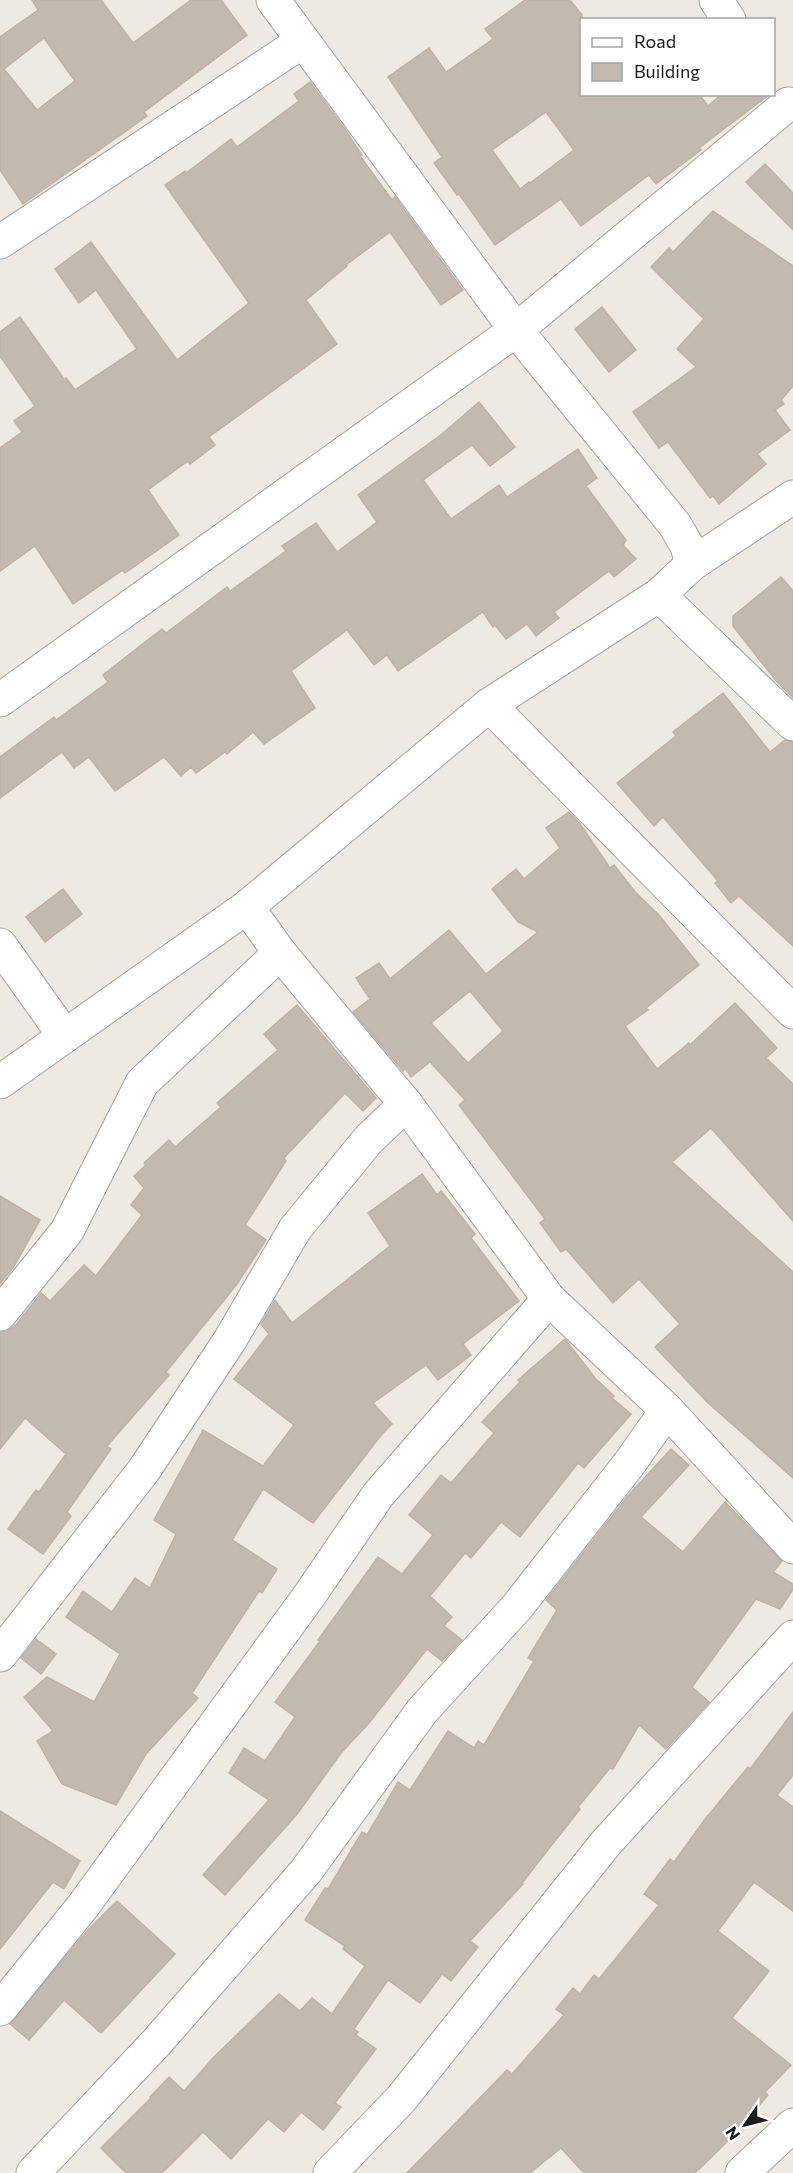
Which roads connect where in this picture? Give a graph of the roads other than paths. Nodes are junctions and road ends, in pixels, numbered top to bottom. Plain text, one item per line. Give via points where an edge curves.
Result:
1 (273, 0) edge
2 (716, 0) edge
3 (728, 18) edge
4 (303, 41) junction
5 (785, 100) edge
6 (0, 242) edge
7 (516, 330) junction
8 (793, 497) edge
9 (692, 564) junction
10 (659, 595) junction
11 (0, 699) edge
12 (489, 705) junction
13 (793, 724) edge
14 (247, 907) junction
15 (0, 945) edge
16 (280, 953) junction
17 (793, 1012) edge
18 (64, 1035) junction
19 (0, 1082) edge
20 (406, 1104) junction
21 (549, 1299) junction
22 (0, 1314) edge
23 (667, 1410) junction
24 (793, 1547) edge
25 (793, 1637) edge
26 (0, 1655) edge
27 (0, 2009) edge
28 (793, 2125) edge
29 (33, 2173) edge
30 (330, 2173) edge
31 (741, 2173) edge

1 - 4 street
2 - 3 street
4 - 6 street
4 - 7 street
5 - 7 street
7 - 9 street via 675,525
7 - 11 street
8 - 9 street
9 - 10 street
10 - 12 street
10 - 13 street
12 - 14 street
12 - 17 street
14 - 16 street
14 - 18 street
15 - 18 street
16 - 20 street
16 - 22 street via 142,1083 67,1231
18 - 19 street
20 - 21 street
20 - 26 street via 369,1139 296,1229 230,1340 144,1470
21 - 23 street
21 - 27 street via 378,1495 83,1906
23 - 24 street
23 - 29 street via 517,1607 422,1711 306,1871 156,2043
25 - 30 street via 606,1843 401,2099
28 - 31 street

